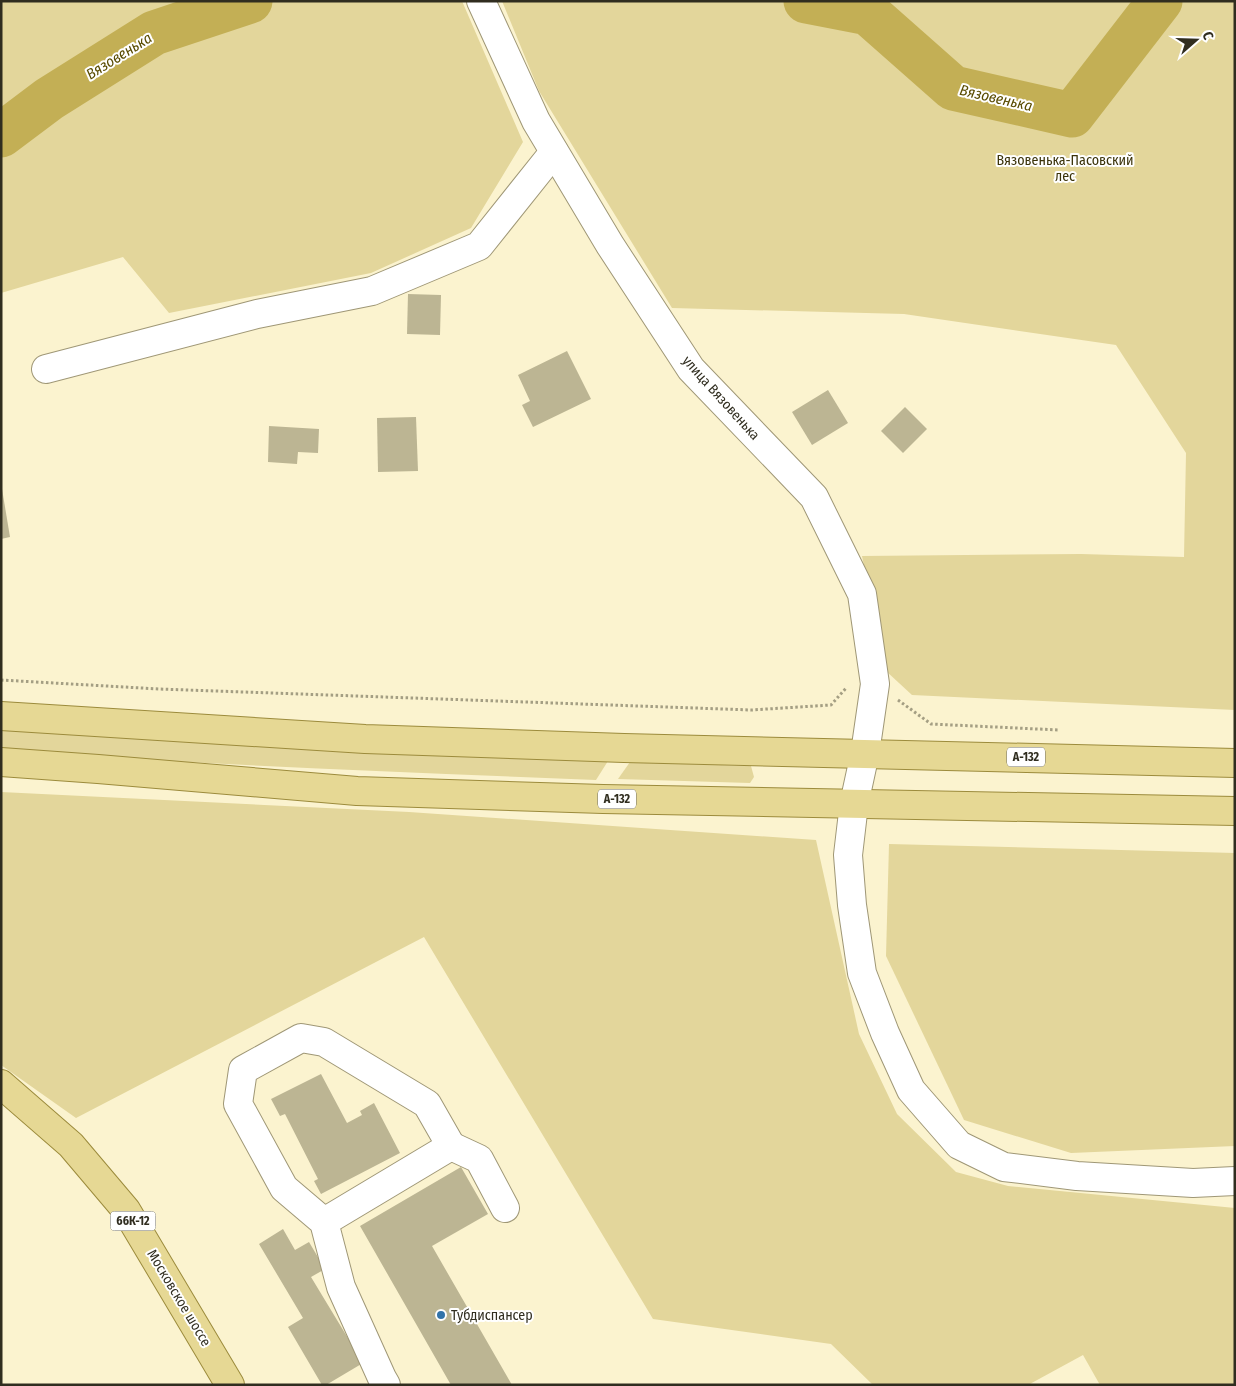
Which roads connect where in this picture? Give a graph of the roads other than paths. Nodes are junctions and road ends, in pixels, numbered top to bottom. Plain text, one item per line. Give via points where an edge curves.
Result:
1 (480, 1) edge
2 (554, 152) junction
3 (46, 369) dead end
4 (1, 716) edge
5 (865, 754) junction
6 (1, 762) edge
7 (1235, 763) edge
8 (854, 804) junction
9 (1235, 811) edge
10 (2, 1085) edge
11 (451, 1146) junction
12 (1235, 1181) edge
13 (504, 1208) dead end
14 (324, 1222) junction
15 (230, 1385) edge
16 (386, 1385) edge

1 - 2 street, улица Вязовенька via 536,121
2 - 3 street via 479,246 372,291 257,314
2 - 5 street, улица Вязовенька via 610,245 691,368 814,497 862,594 875,684
4 - 5 main road, А-132 via 364,739
5 - 7 main road, А-132
5 - 8 street, улица Вязовенька
6 - 8 main road, А-132 via 357,791
8 - 9 main road, А-132
8 - 12 street, улица Вязовенька via 848,855 862,973 911,1090 958,1144 1004,1167 1077,1176 1183,1182
10 - 15 main road, Московское шоссе / 66К-12 via 71,1145 126,1210
11 - 13 street via 479,1159
11 - 14 street
11 - 14 street via 427,1104 324,1042 301,1038 243,1070 238,1104 284,1188
14 - 16 street via 341,1287

